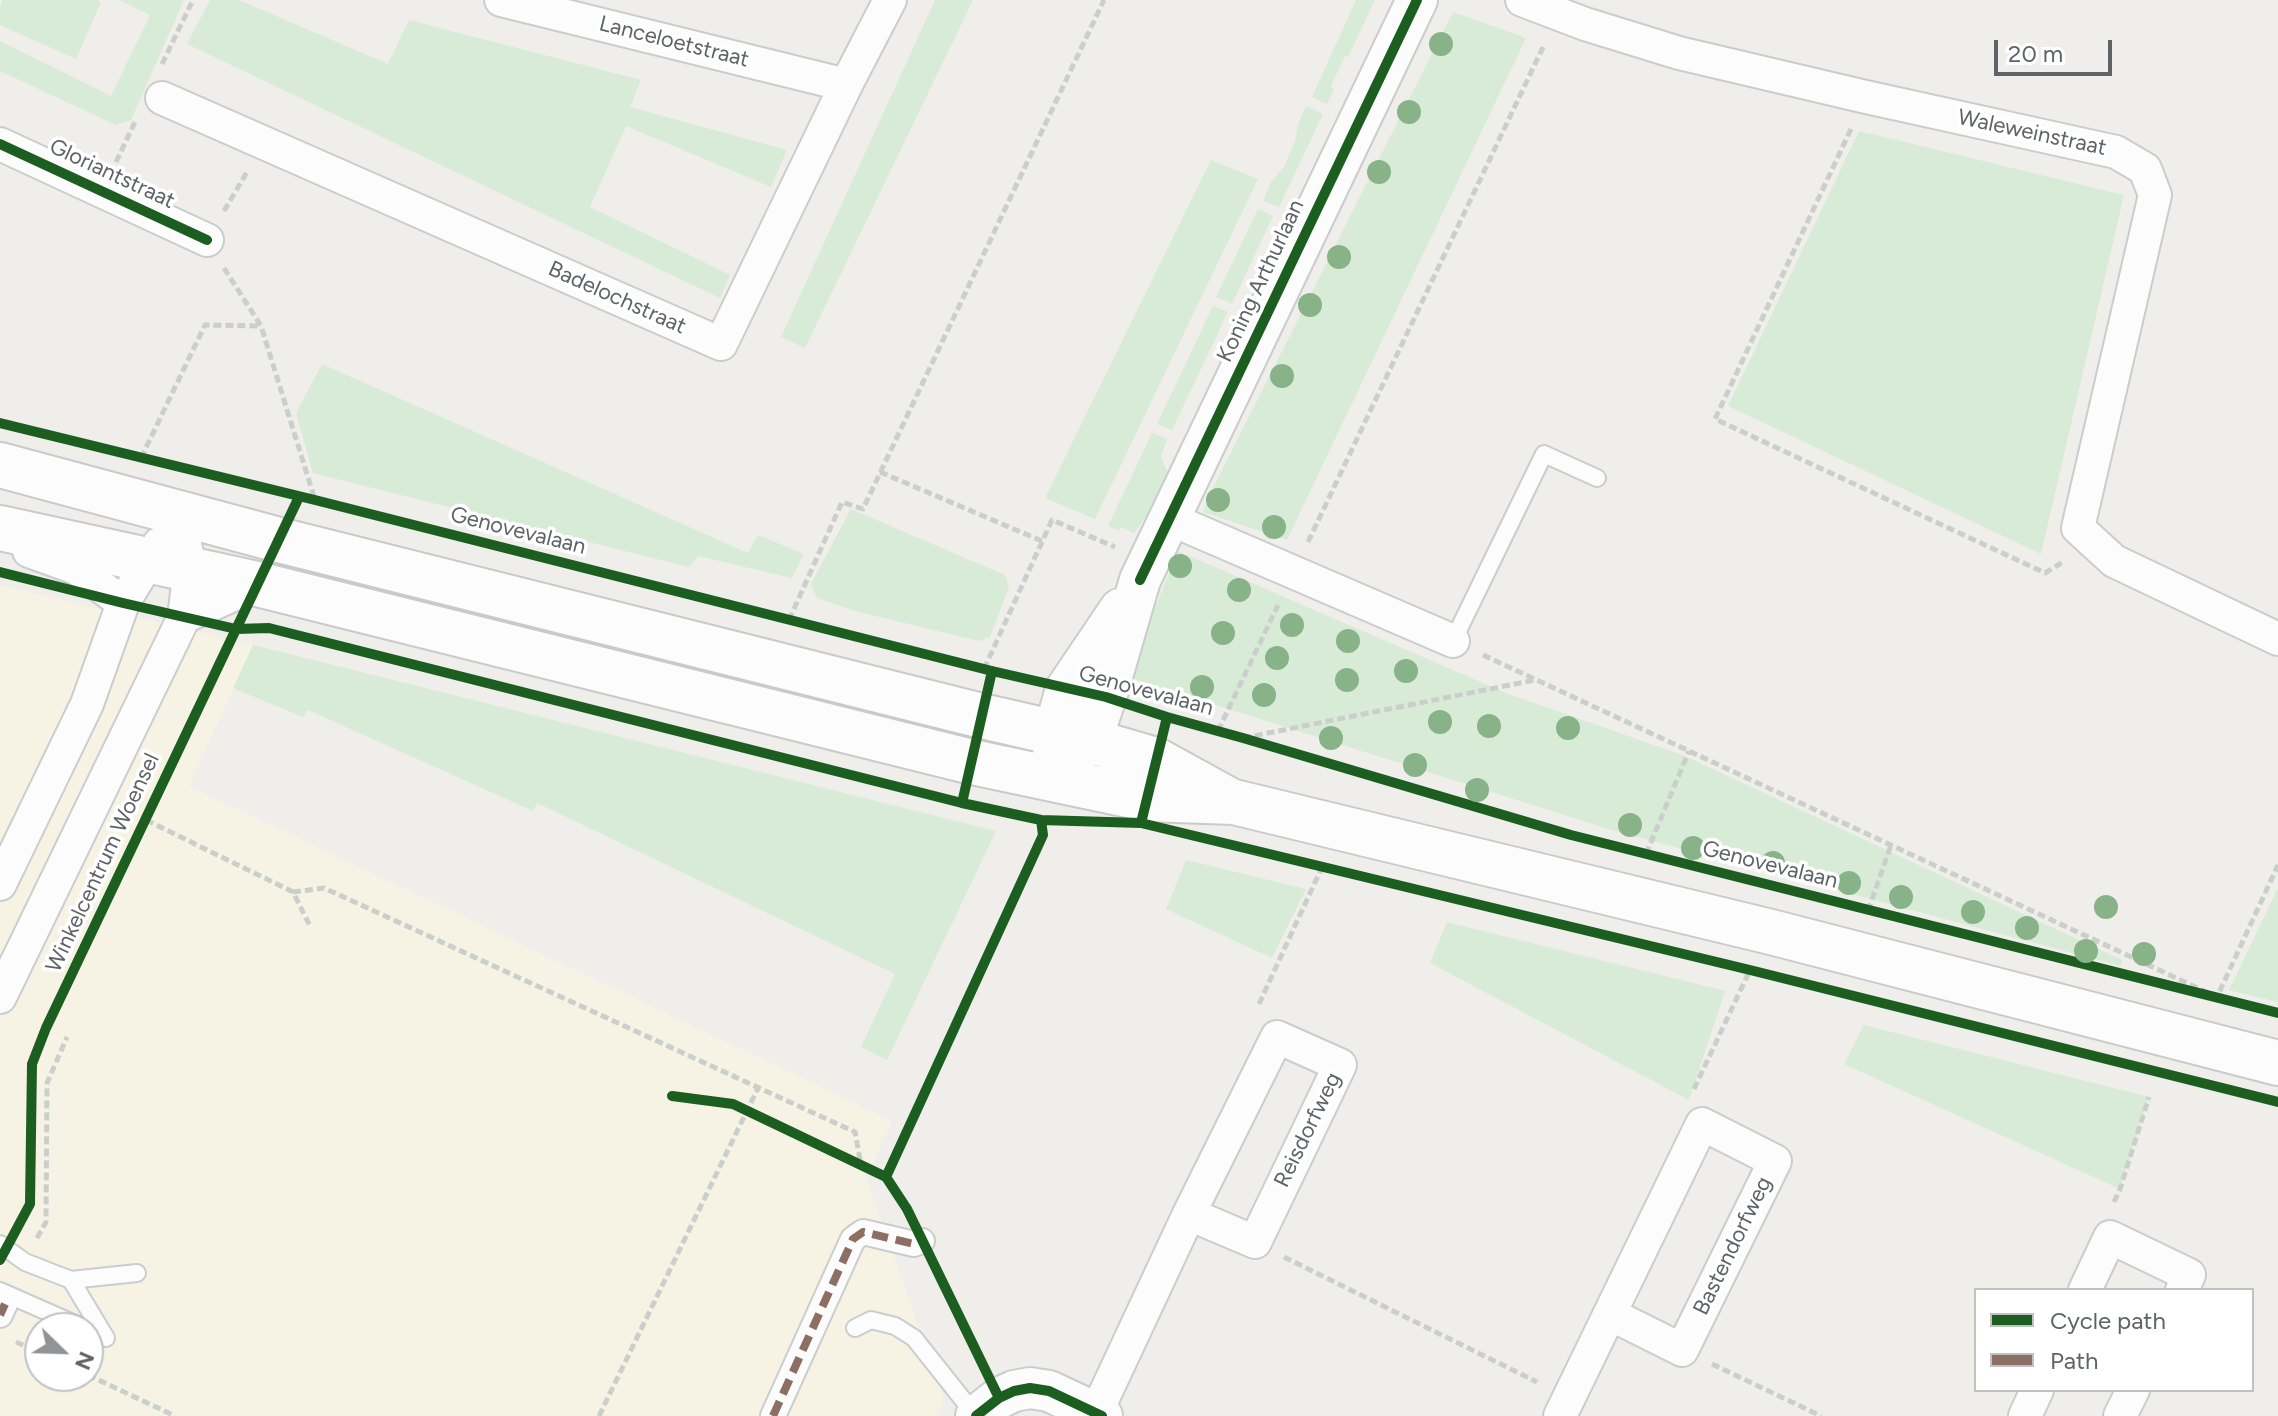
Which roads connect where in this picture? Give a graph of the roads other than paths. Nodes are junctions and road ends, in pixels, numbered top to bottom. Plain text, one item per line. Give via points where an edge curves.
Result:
1 (501, 0) edge
2 (890, 0) edge
3 (1417, 0) edge
4 (1522, 0) edge
5 (846, 85) junction
6 (162, 98) dead end
7 (0, 144) edge
8 (207, 240) road end
9 (0, 465) edge
10 (1597, 478) dead end
11 (179, 512) junction
12 (1170, 519) junction
13 (0, 528) edge
14 (0, 534) edge
15 (170, 564) junction
16 (257, 584) junction
17 (123, 603) junction
18 (184, 617) junction
19 (2278, 639) edge
20 (1453, 641) joint
21 (1073, 736) junction
22 (1052, 779) junction
23 (1234, 802) junction
24 (0, 884) edge
25 (0, 997) edge
26 (2278, 1063) edge
27 (1189, 1214) junction
28 (922, 1241) dead end
29 (0, 1244) edge
30 (137, 1273) dead end
31 (71, 1280) junction
32 (2086, 1288) edge
33 (2183, 1288) edge
34 (2, 1303) edge
35 (31, 1312) edge
36 (90, 1312) edge
37 (1610, 1314) junction
38 (855, 1328) dead end
39 (2036, 1392) edge
40 (2132, 1392) edge
41 (1564, 1407) edge
42 (983, 1410) edge
43 (1099, 1415) edge
44 (773, 1416) edge
45 (2025, 1416) edge
46 (2120, 1416) edge

1 - 5 street, Lanceloetstraat
2 - 5 street, Badelochstraat
3 - 12 street, Koning Arthurlaan
4 - 19 street, Waleweinstraat via 1679,53 2116,152 2145,169 2155,195 2078,528 2114,561
5 - 6 street, Badelochstraat via 721,344
7 - 8 street, Gloriantstraat
9 - 11 main road
10 - 20 lane via 1544,454
11 - 15 street, Winkelcentrum Woensel
11 - 21 main road
12 - 20 street
12 - 21 street, Koning Arthurlaan via 1144,571 1066,689
13 - 15 main road
14 - 17 street via 76,568
15 - 16 main road
15 - 17 street, Winkelcentrum Woensel
15 - 18 street, Winkelcentrum Woensel
16 - 18 street
16 - 22 main road
17 - 24 street, Winkelcentrum Woensel via 87,704
18 - 25 street, Winkelcentrum Woensel
21 - 22 street, Koning Arthurlaan
21 - 23 main road via 1156,760
22 - 23 main road via 1147,799
23 - 26 main road via 1771,932
27 - 27 street, Reisdorfweg via 1277,1037 1340,1065 1255,1242
27 - 43 street
28 - 44 street via 914,1244 863,1232 853,1239
29 - 31 lane via 25,1262
30 - 31 lane
31 - 36 lane
32 - 33 street via 2110,1237 2189,1275
34 - 35 lane
37 - 37 street, Bastendorfweg via 1702,1124 1775,1161 1682,1350
37 - 41 street
38 - 42 lane via 871,1320 914,1338
39 - 45 street
40 - 46 street
42 - 43 street via 1014,1391 1030,1388 1049,1391

